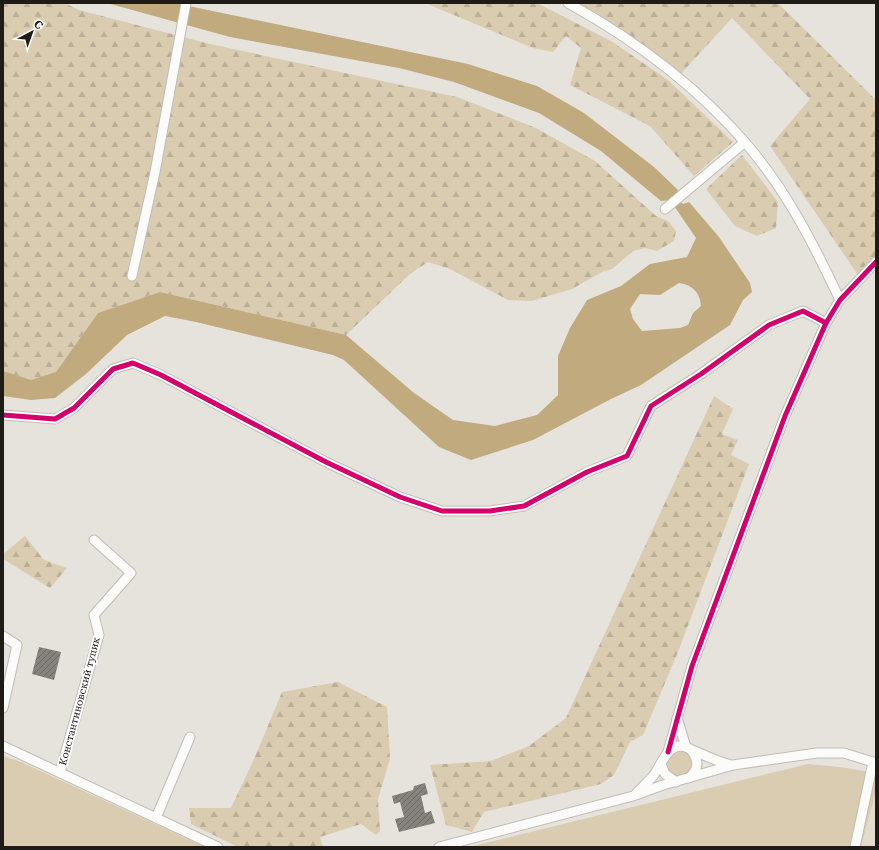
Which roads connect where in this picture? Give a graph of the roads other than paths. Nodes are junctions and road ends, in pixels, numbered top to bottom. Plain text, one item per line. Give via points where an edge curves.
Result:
1 (186, 3) edge
2 (568, 3) edge
3 (744, 142) junction
4 (665, 209) dead end
5 (876, 262) edge
6 (132, 276) dead end
7 (840, 300) junction
8 (826, 323) junction
9 (3, 415) edge
10 (94, 540) dead end
11 (3, 636) edge
12 (3, 708) edge
13 (677, 717) junction
14 (190, 737) dead end
15 (3, 746) edge
16 (689, 749) junction
17 (668, 752) junction
18 (875, 762) edge
19 (661, 764) junction
20 (733, 765) junction
21 (60, 772) junction
22 (688, 779) junction
23 (676, 782) junction
24 (634, 796) junction
25 (156, 818) junction
26 (218, 847) edge
27 (439, 847) edge
28 (855, 847) edge

1 - 6 street via 155,172
2 - 3 street via 663,65 725,120
3 - 4 street
3 - 7 street via 803,225
5 - 7 street
7 - 8 street
8 - 9 street via 803,311 769,325 651,406 627,456 587,472 524,506 490,511 442,511 400,497 133,363 113,369 74,408 55,419
8 - 13 street via 785,416 692,666
10 - 21 street, Константиновский тупик via 131,573 94,615 99,635
11 - 12 street via 17,645
13 - 16 street
13 - 17 street
14 - 25 street
15 - 21 street
16 - 17 street via 678,747
16 - 20 street via 715,761
16 - 22 street via 696,756 697,763
17 - 19 street
18 - 20 street via 832,752
18 - 28 street
19 - 23 street via 665,774
19 - 24 street
20 - 22 street
21 - 25 street
22 - 23 street
23 - 24 street
24 - 27 street
25 - 26 street

